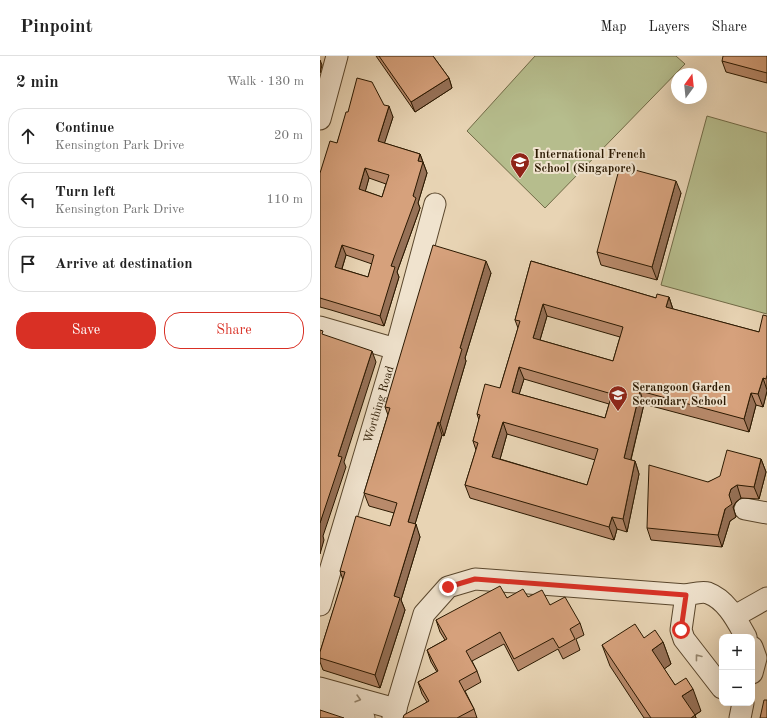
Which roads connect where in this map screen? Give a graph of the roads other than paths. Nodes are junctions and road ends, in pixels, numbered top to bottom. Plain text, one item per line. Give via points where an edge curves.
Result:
1 (337, 56) edge
2 (320, 119) edge
3 (435, 204) dead end
4 (320, 327) edge
5 (396, 349) junction
6 (745, 508) dead end
7 (767, 510) edge
8 (686, 595) junction
9 (767, 598) edge
10 (320, 604) edge
11 (735, 616) junction
12 (744, 634) edge
13 (719, 684) edge
14 (320, 688) edge
15 (320, 704) edge
16 (395, 714) edge
17 (364, 718) edge

1 - 2 street
3 - 5 street, Worthing Road
4 - 5 street
5 - 10 street, Worthing Road
6 - 7 street
8 - 11 street via 707,593 722,601
13 -> 8 street via 684,639 681,630
8 - 16 street via 475,579 448,587 424,614
9 - 11 street
11 - 12 street
14 -> 16 street
15 - 17 street

